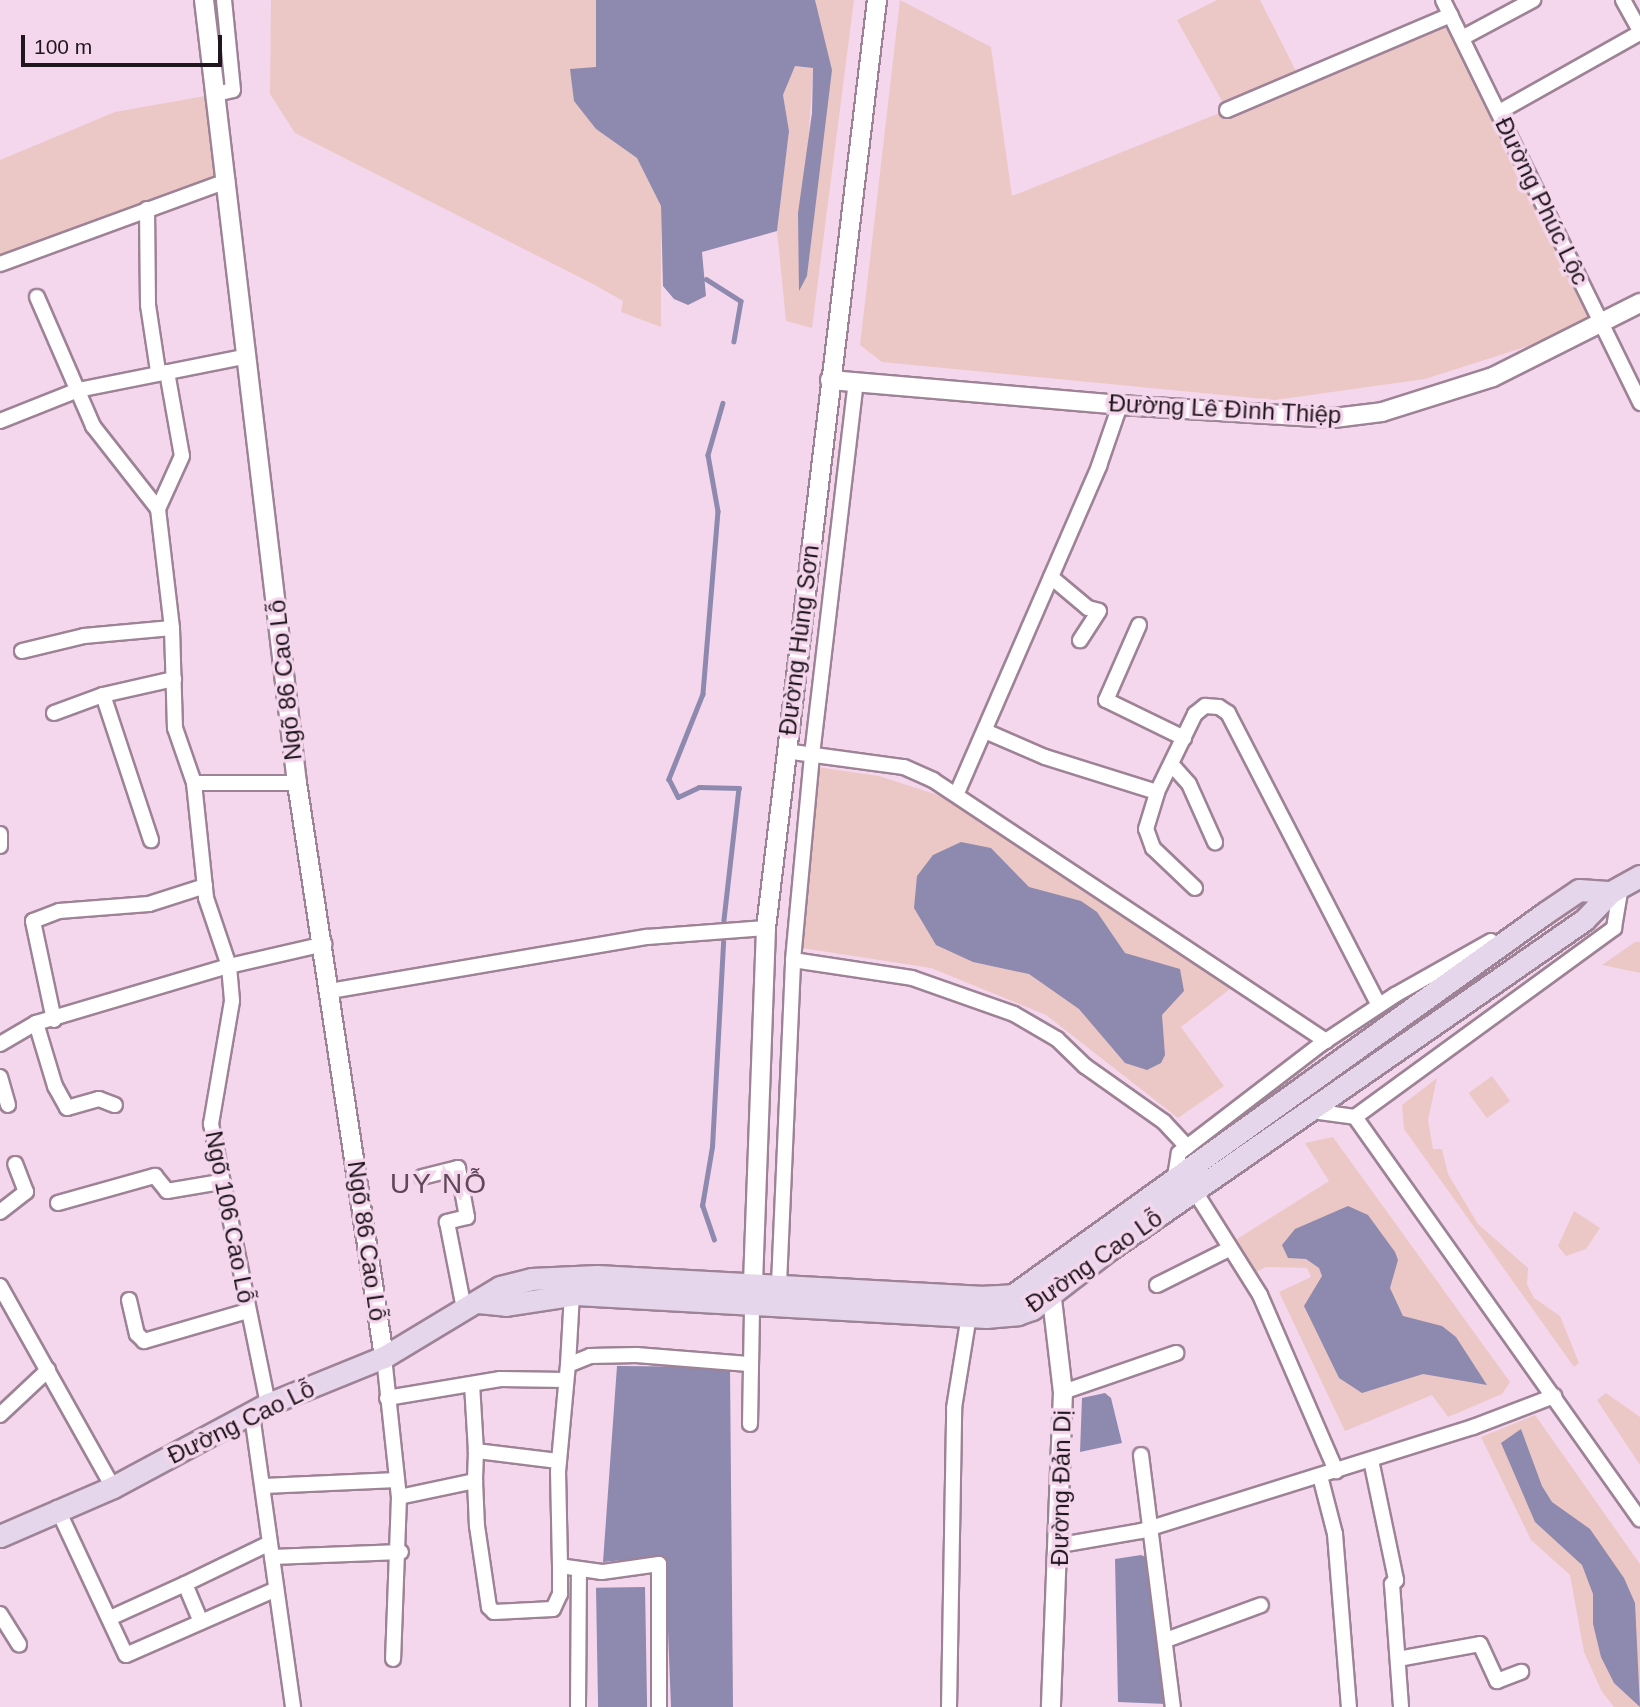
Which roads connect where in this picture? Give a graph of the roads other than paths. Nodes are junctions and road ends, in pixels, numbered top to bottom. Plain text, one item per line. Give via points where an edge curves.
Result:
1 (204, 0) edge
2 (224, 0) edge
3 (877, 0) edge
4 (1443, 0) edge
5 (1533, 0) edge
6 (1623, 0) edge
7 (1451, 15) junction
8 (1640, 32) edge
9 (1462, 38) junction
10 (216, 94) junction
11 (1227, 110) dead end
12 (1499, 112) junction
13 (227, 181) junction
14 (147, 209) junction
15 (0, 264) edge
16 (37, 297) dead end
17 (1640, 303) edge
18 (1601, 323) junction
19 (248, 356) junction
20 (162, 371) junction
21 (830, 380) junction
22 (856, 382) junction
23 (78, 390) junction
24 (1640, 403) edge
25 (1119, 405) junction
26 (0, 421) edge
27 (158, 509) junction
28 (1051, 577) junction
29 (1139, 625) dead end
30 (172, 628) junction
31 (1080, 640) dead end
32 (22, 651) dead end
33 (174, 679) junction
34 (103, 695) junction
35 (54, 713) dead end
36 (985, 730) junction
37 (1184, 738) junction
38 (785, 751) junction
39 (812, 755) junction
40 (1172, 765) junction
41 (194, 783) junction
42 (297, 783) junction
43 (1157, 792) junction
44 (957, 793) junction
45 (0, 834) edge
46 (151, 840) dead end
47 (1215, 842) dead end
48 (0, 846) edge
49 (1630, 883) edge
50 (205, 886) junction
51 (1195, 888) dead end
52 (1545, 913) junction
53 (766, 928) junction
54 (324, 944) junction
55 (793, 960) junction
56 (229, 966) junction
57 (330, 991) junction
58 (1379, 1005) junction
59 (54, 1020) junction
60 (36, 1023) junction
61 (1326, 1041) junction
62 (0, 1044) edge
63 (0, 1077) edge
64 (1274, 1092) junction
65 (8, 1105) dead end
66 (115, 1105) dead end
67 (1312, 1111) junction
68 (1355, 1117) junction
69 (1187, 1147) junction
70 (15, 1164) dead end
71 (422, 1177) dead end
72 (1175, 1177) junction
73 (220, 1182) junction
74 (1194, 1190) junction
75 (58, 1203) dead end
76 (0, 1212) edge
77 (1229, 1249) junction
78 (1050, 1280) junction
79 (779, 1284) junction
80 (1157, 1285) dead end
81 (0, 1286) edge
82 (572, 1294) junction
83 (753, 1294) junction
84 (129, 1300) dead end
85 (471, 1305) junction
86 (247, 1311) junction
87 (968, 1315) junction
88 (1176, 1353) dead end
89 (384, 1357) junction
90 (748, 1364) junction
91 (568, 1365) junction
92 (48, 1370) junction
93 (566, 1380) junction
94 (472, 1384) junction
95 (1063, 1392) junction
96 (1554, 1396) junction
97 (387, 1398) junction
98 (260, 1410) junction
99 (0, 1415) edge
100 (750, 1424) dead end
101 (476, 1451) junction
102 (1141, 1455) dead end
103 (1371, 1460) junction
104 (558, 1461) junction
105 (1336, 1471) junction
106 (1320, 1476) junction
107 (397, 1480) junction
108 (475, 1481) junction
109 (113, 1486) junction
110 (264, 1486) junction
111 (399, 1497) junction
112 (57, 1508) junction
113 (1638, 1512) edge
114 (1147, 1529) junction
115 (0, 1536) edge
116 (1061, 1545) junction
117 (271, 1550) junction
118 (401, 1552) junction
119 (560, 1566) junction
120 (579, 1570) junction
121 (185, 1584) junction
122 (276, 1589) junction
123 (1261, 1605) dead end
124 (0, 1615) edge
125 (110, 1618) junction
126 (201, 1622) junction
127 (1166, 1640) junction
128 (19, 1645) dead end
129 (393, 1659) dead end
130 (1398, 1659) junction
131 (1521, 1672) dead end
132 (293, 1707) edge
133 (578, 1707) edge
134 (659, 1707) edge
135 (949, 1707) edge
136 (1051, 1707) edge
137 (1173, 1707) edge
138 (1349, 1707) edge
139 (1401, 1707) edge

1 - 10 street, Ngõ 86 Cao Lỗ
2 - 10 street via 233,90
3 - 21 street, Đường Hùng Sơn
4 - 7 street, Đường Phúc Lộc
5 - 9 street
6 - 8 street
7 - 9 street, Đường Phúc Lộc
7 - 11 street
8 - 12 street
9 - 12 street, Đường Phúc Lộc
10 - 13 street, Ngõ 86 Cao Lỗ
12 - 18 street, Đường Phúc Lộc
13 - 14 street
13 - 19 street, Ngõ 86 Cao Lỗ
14 - 15 street
14 - 20 street via 148,305
16 - 23 street
17 - 18 street, Đường Lê Đình Thiệp
18 - 24 street, Đường Phúc Lộc
18 - 25 street, Đường Lê Đình Thiệp via 1493,377 1382,412 1334,418
19 - 20 street
19 - 42 street, Ngõ 86 Cao Lỗ
20 - 23 street
20 - 27 street via 182,456
21 - 22 street, Đường Lê Đình Thiệp
21 - 38 street, Đường Hùng Sơn
22 - 25 street, Đường Lê Đình Thiệp
22 - 39 street
23 - 26 street
23 - 27 street via 93,426
25 - 28 street via 1100,466
27 - 30 street
28 - 31 street via 1088,608 1100,611
28 - 36 street
29 - 37 street via 1106,700
30 - 32 street via 84,636
30 - 33 street, Ngõ 106 Cao Lỗ
33 - 34 street
33 - 41 street, Ngõ 106 Cao Lỗ via 175,728
34 - 35 street
34 - 46 street
36 - 43 street via 1045,758
36 - 44 street
37 - 40 street
37 - 58 street via 1195,714 1205,706 1228,713
38 - 39 street
38 - 53 street, Đường Hùng Sơn
39 - 44 street via 904,767
39 - 55 street
40 - 43 street
40 - 47 street via 1189,784
41 - 42 street
41 - 50 street, Ngõ 106 Cao Lỗ
42 - 54 street, Ngõ 86 Cao Lỗ
43 - 51 street via 1147,839
44 - 61 street
45 - 48 street
49 - 52 main road, Đường Cao Lỗ via 1579,890
49 - 67 main road, Đường Cao Lỗ
49 - 68 street via 1614,928
50 - 56 street, Ngõ 106 Cao Lỗ
50 - 59 street via 149,904 59,911 33,921
52 - 58 street
52 - 64 main road, Đường Cao Lỗ
53 - 57 street via 647,937
53 - 83 street, Đường Hùng Sơn
54 - 56 street
54 - 57 street, Ngõ 86 Cao Lỗ
55 - 69 street via 912,978 1014,1014 1057,1039 1085,1066 1164,1122
55 - 79 street
56 - 59 street
56 - 73 street, Ngõ 106 Cao Lỗ via 232,1001 211,1124
57 - 89 street, Ngõ 86 Cao Lỗ
58 - 61 street
59 - 60 street
60 - 62 street
60 - 66 street via 55,1086 68,1108 99,1099
61 - 64 street
63 - 65 street
64 - 69 street
64 - 72 main road, Đường Cao Lỗ
67 - 68 street
67 - 74 main road, Đường Cao Lỗ
68 - 96 street
69 - 72 street via 1179,1153
70 - 76 street via 26,1192
71 - 85 street via 458,1168 467,1217 447,1222
72 - 78 main road, Đường Cao Lỗ
73 - 75 street via 167,1191 155,1177
73 - 86 street, Ngõ 106 Cao Lỗ
74 - 77 street
74 - 78 main road, Đường Cao Lỗ
77 - 80 street
77 - 105 street via 1260,1295
78 - 79 main road, Đường Cao Lỗ via 998,1297
78 - 87 main road, Đường Cao Lỗ via 1032,1309 1018,1314
78 - 95 street, Đường Đản Dị
79 - 83 main road, Đường Cao Lỗ
81 - 92 street
82 - 83 main road, Đường Cao Lỗ
82 - 85 main road, Đường Cao Lỗ via 506,1305
82 - 91 street
83 - 85 main road, Đường Cao Lỗ via 564,1276 500,1287
83 - 87 main road, Đường Cao Lỗ
83 - 90 street
84 - 86 street via 137,1334 144,1341
85 - 89 main road, Đường Cao Lỗ
86 - 98 street, Ngõ 106 Cao Lỗ
87 - 135 street via 954,1408
88 - 95 street
89 - 97 street
89 - 98 main road, Đường Cao Lỗ
90 - 91 street via 590,1356
90 - 100 street
91 - 93 street
92 - 99 street
92 - 109 street
93 - 94 street via 500,1379
93 - 104 street
94 - 97 street
94 - 101 street
95 - 116 street, Đường Đản Dị
96 - 103 street
96 - 113 street
97 - 107 street
98 - 109 main road, Đường Cao Lỗ
98 - 110 street, Ngõ 106 Cao Lỗ
101 - 104 street
101 - 108 street
102 - 114 street
103 - 105 street
103 - 130 street via 1396,1580 1392,1584
104 - 119 street
105 - 106 street
106 - 114 street
106 - 138 street via 1335,1534
107 - 110 street
107 - 111 street
108 - 111 street
108 - 119 street via 479,1539 494,1612 553,1609 560,1594
109 - 112 main road, Đường Cao Lỗ
110 - 117 street, Ngõ 106 Cao Lỗ
111 - 118 street
112 - 115 main road, Đường Cao Lỗ
112 - 125 street
114 - 116 street
114 - 127 street
116 - 136 street, Đường Đản Dị
117 - 118 street
117 - 121 street
117 - 122 street, Ngõ 106 Cao Lỗ
118 - 129 street
119 - 120 street
120 - 133 street
120 - 134 street via 602,1572 659,1564
121 - 125 street
121 - 126 street
122 - 126 street
122 - 132 street, Ngõ 106 Cao Lỗ
123 - 127 street
124 - 128 street
125 - 126 street via 126,1655
127 - 137 street
130 - 131 street via 1480,1644 1497,1681
130 - 139 street

